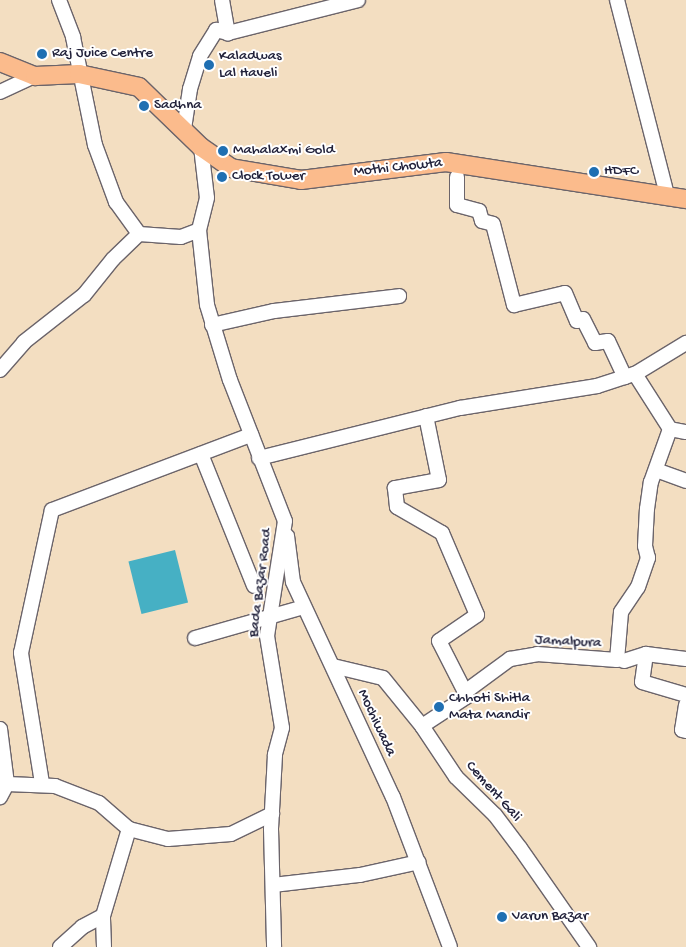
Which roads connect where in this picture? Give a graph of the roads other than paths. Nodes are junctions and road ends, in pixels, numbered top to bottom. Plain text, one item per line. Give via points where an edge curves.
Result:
1 (59, 0) edge
2 (222, 0) edge
3 (358, 0) edge
4 (617, 0) edge
5 (228, 33) junction
6 (0, 62) edge
7 (79, 74) junction
8 (35, 76) junction
9 (0, 92) edge
10 (184, 128) junction
11 (201, 148) junction
12 (457, 177) dead end
13 (668, 198) junction
14 (686, 199) edge
15 (199, 230) junction
16 (139, 234) junction
17 (399, 296) dead end
18 (212, 325) junction
19 (686, 343) edge
20 (0, 370) edge
21 (630, 376) junction
22 (426, 416) junction
23 (670, 429) junction
24 (686, 432) edge
25 (250, 435) junction
26 (201, 454) junction
27 (259, 458) junction
28 (656, 470) junction
29 (686, 481) edge
30 (285, 522) junction
31 (254, 586) dead end
32 (304, 607) junction
33 (270, 618) junction
34 (195, 638) dead end
35 (646, 654) junction
36 (686, 659) edge
37 (620, 661) junction
38 (333, 666) junction
39 (466, 692) junction
40 (686, 695) edge
41 (686, 705) edge
42 (422, 726) junction
43 (0, 729) edge
44 (686, 731) edge
45 (42, 783) junction
46 (6, 784) junction
47 (0, 797) edge
48 (272, 814) junction
49 (129, 828) junction
50 (419, 862) junction
51 (273, 885) junction
52 (104, 916) junction
53 (448, 941) edge
54 (60, 947) edge
55 (104, 947) edge
56 (274, 947) edge
57 (589, 947) edge

1 - 7 street via 72,37
2 - 5 street
3 - 5 street
4 - 13 street
5 - 10 street via 216,30 200,56 190,89
6 - 8 main road
7 - 8 main road, Mothi Chowta
7 - 10 main road, Mothi Chowta via 139,87
7 - 16 street via 95,145 116,202
8 - 9 street
10 - 11 main road, Mothi Chowta
11 - 13 main road, Mothi Chowta via 231,168 301,180 446,162
11 - 15 street, Bada Bazar Road via 207,198
12 - 21 street via 457,205 479,211 482,221 492,224 514,305 565,294 578,321 583,319 595,343 608,342
13 - 14 main road, Mothi Chowta
15 - 16 street via 181,237
15 - 18 street, Bada Bazar Road via 202,273
16 - 20 street via 113,259 84,296 24,342
17 - 18 street via 274,311
18 - 25 street, Bada Bazar Road
19 - 21 street
21 - 22 street via 598,386 538,393
21 - 23 street
22 - 27 street
22 - 39 street via 439,480 395,488 397,507 442,532 477,614 439,641
23 - 24 street
23 - 28 street
25 - 26 street
25 - 27 street, Bada Bazar Road
26 - 31 street
26 - 45 street via 52,510 21,652
27 - 30 street, Bada Bazar Road
28 - 29 street
28 - 37 street via 647,509 645,546 648,558 638,587 621,612
30 - 32 street, Mochiwada via 293,582
30 - 33 street, Bada Bazar Road
32 - 33 street
32 - 38 street, Mochiwada
33 - 34 street
33 - 48 street, Bada Bazar Road via 267,636 282,728 275,754
35 - 36 street
35 - 37 street
35 - 40 street via 642,682
37 - 39 street, Jamalpura via 536,654 510,659
38 - 42 street, Cement Gali via 383,678
38 - 50 street, Mochiwada
39 - 42 street, Jamalpura via 466,697
41 - 44 street via 682,730
42 - 57 street, Cement Gali via 456,777 494,815 520,848
43 - 46 street
45 - 46 street
45 - 49 street via 99,803
46 - 47 street
48 - 49 street via 231,834 168,839
48 - 51 street, Bada Bazar Road
49 - 52 street
50 - 51 street via 360,875
50 - 53 street, Mochiwada
51 - 56 street, Bada Bazar Road
52 - 54 street via 82,927
52 - 55 street

